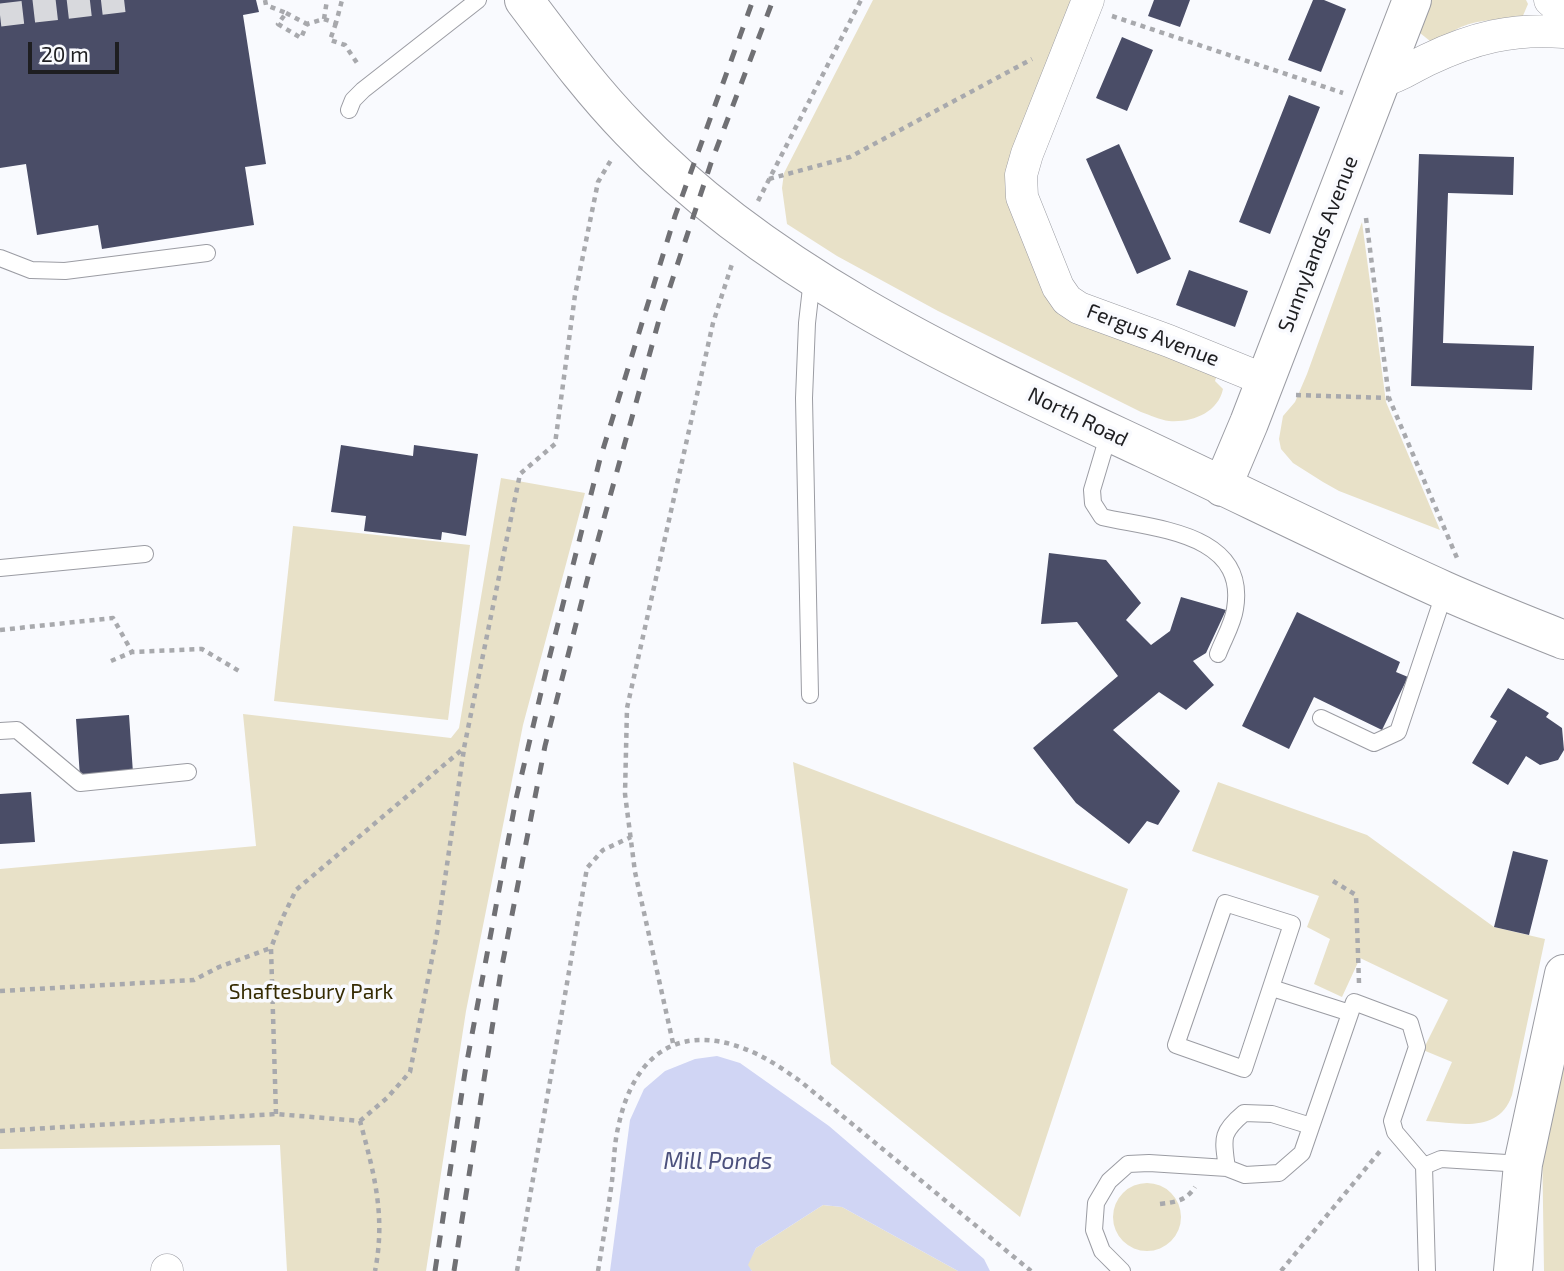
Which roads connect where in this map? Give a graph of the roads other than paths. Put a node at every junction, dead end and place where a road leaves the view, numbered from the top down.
1 (478, 0) edge
2 (524, 0) edge
3 (1412, 0) edge
4 (1550, 0) edge
5 (1086, 4) edge
6 (1564, 12) edge
7 (1564, 32) edge
8 (1378, 92) junction
9 (349, 110) dead end
10 (206, 253) dead end
11 (0, 258) edge
12 (813, 276) junction
13 (1265, 380) junction
14 (1109, 433) junction
15 (1222, 487) junction
16 (145, 554) dead end
17 (0, 568) edge
18 (1453, 579) junction
19 (1564, 640) edge
20 (1218, 654) dead end
21 (810, 695) dead end
22 (1321, 718) dead end
23 (0, 731) edge
24 (188, 772) dead end
25 (1564, 974) edge
26 (1272, 988) junction
27 (1355, 1009) junction
28 (1311, 1126) junction
29 (1523, 1164) junction
30 (1424, 1166) junction
31 (1227, 1168) junction
32 (1122, 1271) edge
33 (1427, 1271) edge
34 (1513, 1271) edge

1 - 9 lane
2 - 12 street, North Road
3 - 8 street, Sunnylands Avenue
4 - 6 street
5 - 13 street, Fergus Avenue
7 - 8 street
8 - 13 street, Sunnylands Avenue
10 - 11 lane
12 - 14 street, North Road
12 - 21 lane
13 - 15 street, Sunnylands Avenue
14 - 15 street, North Road
14 - 20 lane
15 - 18 street, North Road
16 - 17 lane
18 - 19 street, North Road
18 - 22 lane
23 - 24 lane
25 - 29 street
26 - 26 lane
26 - 27 lane
27 - 28 lane
27 - 30 lane
28 - 31 lane
28 - 31 lane
29 - 30 lane
29 - 34 street
30 - 33 lane
31 - 32 lane

